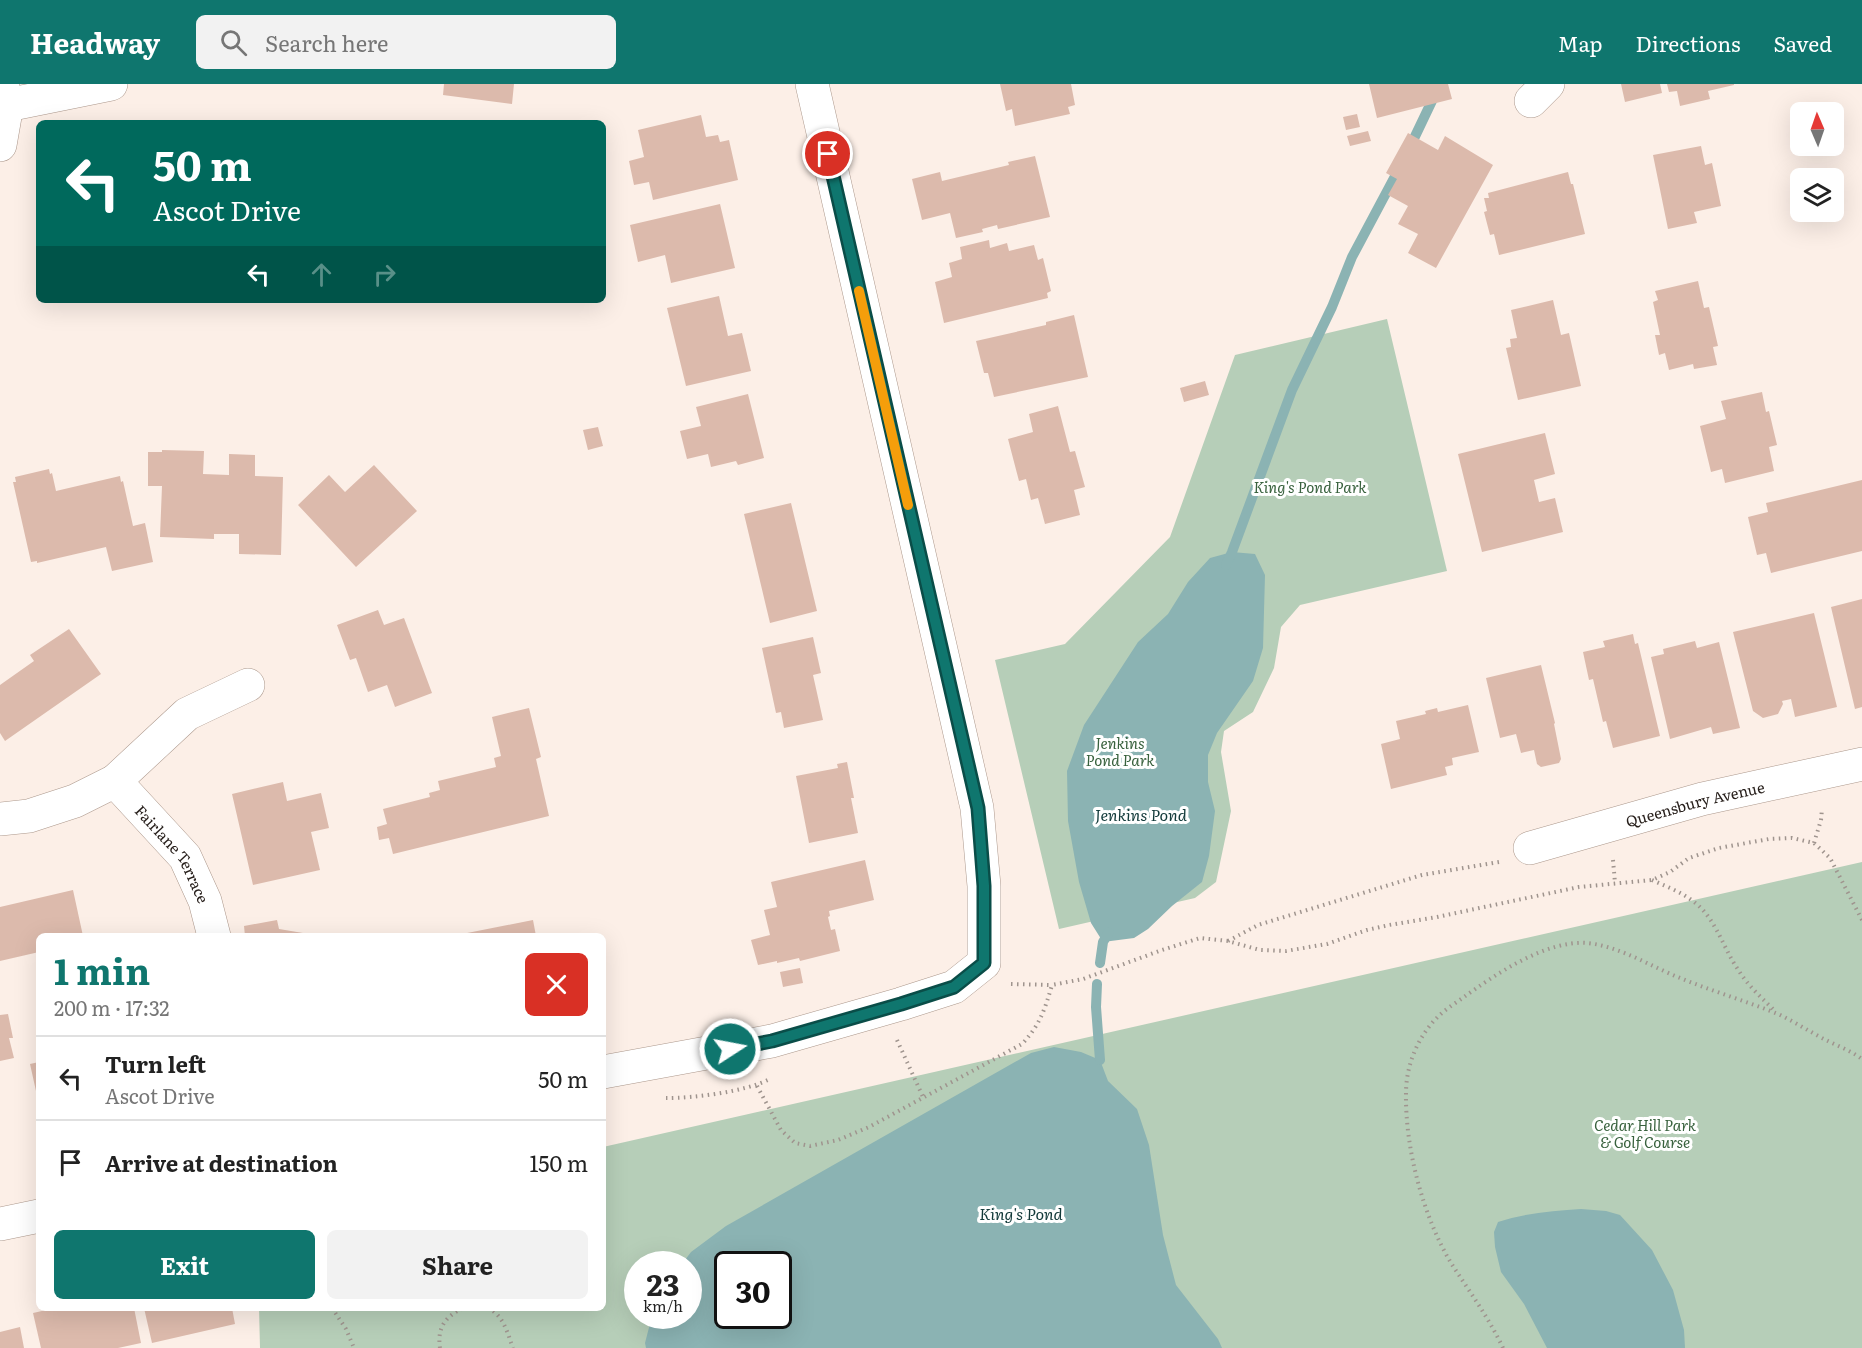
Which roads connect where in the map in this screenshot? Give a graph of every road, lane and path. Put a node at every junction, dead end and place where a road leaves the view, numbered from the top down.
1 (111, 84) edge
2 (812, 84) edge
3 (4, 94) edge
4 (0, 146) edge
5 (248, 685) dead end
6 (1862, 764) edge
7 (115, 781) junction
8 (0, 819) edge
9 (1530, 848) joint
10 (1652, 880) junction
11 (1862, 920) edge
12 (213, 933) edge
13 (1228, 941) junction
14 (885, 1008) junction
15 (1779, 1015) junction
16 (1862, 1059) edge
17 (606, 1071) edge
18 (757, 1086) dead end
19 (923, 1097) junction
20 (36, 1217) edge
21 (0, 1224) edge
22 (334, 1311) edge
23 (456, 1311) edge
24 (495, 1311) edge
25 (354, 1348) edge
26 (440, 1348) edge
27 (513, 1348) edge
28 (1503, 1348) edge

1 - 3 street
2 - 14 street
3 - 4 street
5 - 7 street
6 - 9 street, Queensbury Avenue
7 - 8 street
7 - 12 street, Fairlane Terrace
9 - 13 path
10 - 11 path
10 - 13 path
10 - 15 path
13 - 19 path
14 - 17 street
14 - 19 path
15 - 16 path
15 - 28 path
18 - 19 path
20 - 21 street
22 - 25 path
23 - 26 path
24 - 27 path

